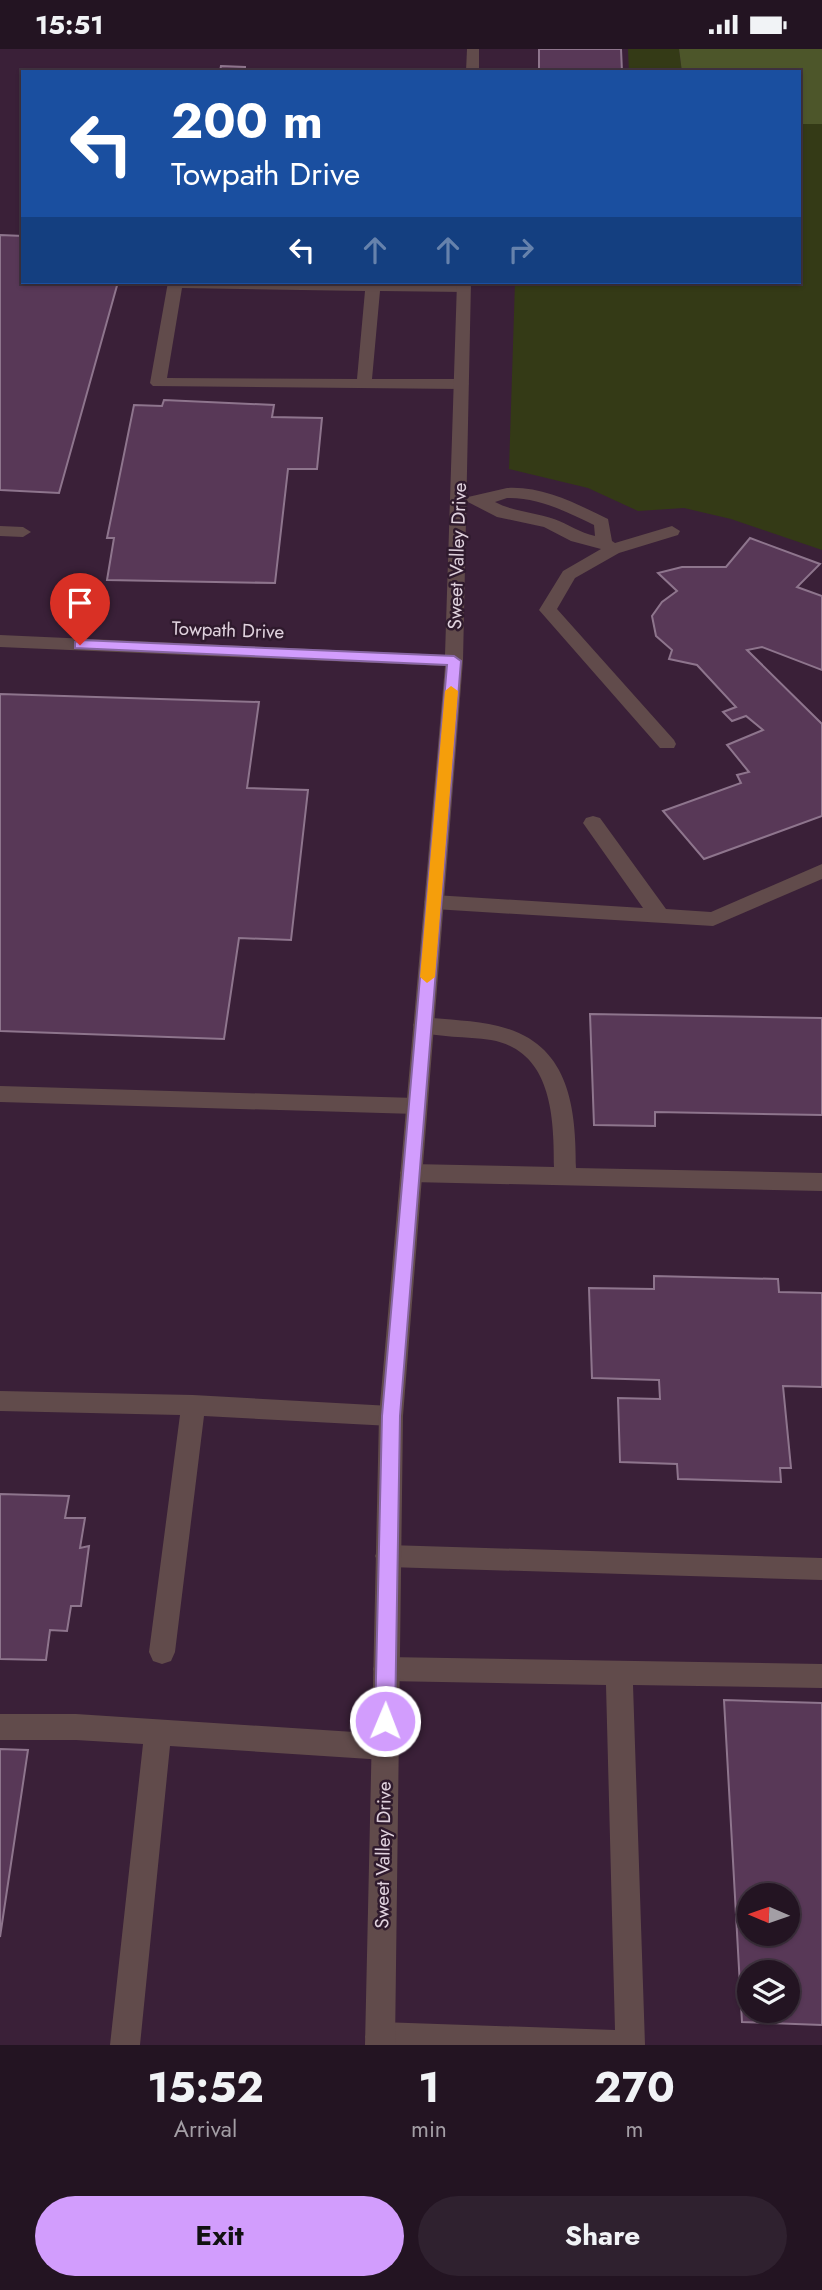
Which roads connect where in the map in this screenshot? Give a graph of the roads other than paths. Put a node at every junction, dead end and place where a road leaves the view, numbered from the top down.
1 (473, 49) edge
2 (472, 70) edge
3 (175, 284) edge
4 (373, 284) edge
5 (464, 285) edge
6 (364, 384) junction
7 (461, 384) junction
8 (458, 500) junction
9 (482, 502) junction
10 (0, 531) edge
11 (672, 531) dead end
12 (23, 532) dead end
13 (609, 546) junction
14 (0, 641) edge
15 (454, 661) junction
16 (667, 744) dead end
17 (593, 823) dead end
18 (822, 871) edge
19 (433, 902) junction
20 (660, 916) junction
21 (424, 1025) junction
22 (0, 1094) edge
23 (416, 1106) junction
24 (411, 1173) junction
25 (565, 1176) junction
26 (822, 1182) edge
27 (0, 1401) edge
28 (193, 1405) junction
29 (391, 1416) junction
30 (388, 1556) junction
31 (822, 1569) edge
32 (162, 1652) dead end
33 (386, 1669) junction
34 (619, 1672) junction
35 (822, 1676) edge
36 (0, 1727) edge
37 (158, 1733) junction
38 (385, 1747) junction
39 (380, 2041) edge
40 (125, 2045) edge
41 (620, 2045) edge
42 (630, 2045) edge

1 - 2 street
3 - 6 street
4 - 5 street
4 - 6 street
5 - 7 street, Sweet Valley Drive
6 - 7 street
7 - 8 street, Sweet Valley Drive
8 - 9 street
8 - 15 street, Sweet Valley Drive
9 - 13 street
9 - 13 street
10 - 12 street
11 - 13 street
13 - 16 street
14 - 15 street, Towpath Drive
15 - 19 street, Sweet Valley Drive
17 - 20 street
18 - 20 street
19 - 20 street
19 - 21 street, Sweet Valley Drive
21 - 23 street, Sweet Valley Drive
21 - 25 street
22 - 23 street
23 - 24 street, Sweet Valley Drive
24 - 25 street
24 - 29 street, Sweet Valley Drive
25 - 26 street
27 - 28 street
28 - 29 street
28 - 32 street
29 - 30 street, Sweet Valley Drive
30 - 31 street
30 - 33 street, Sweet Valley Drive
33 - 34 street
33 - 38 street, Sweet Valley Drive
34 - 35 street
34 - 42 street
36 - 37 street
37 - 38 street
37 - 40 street
38 - 39 street, Sweet Valley Drive
39 - 41 street

